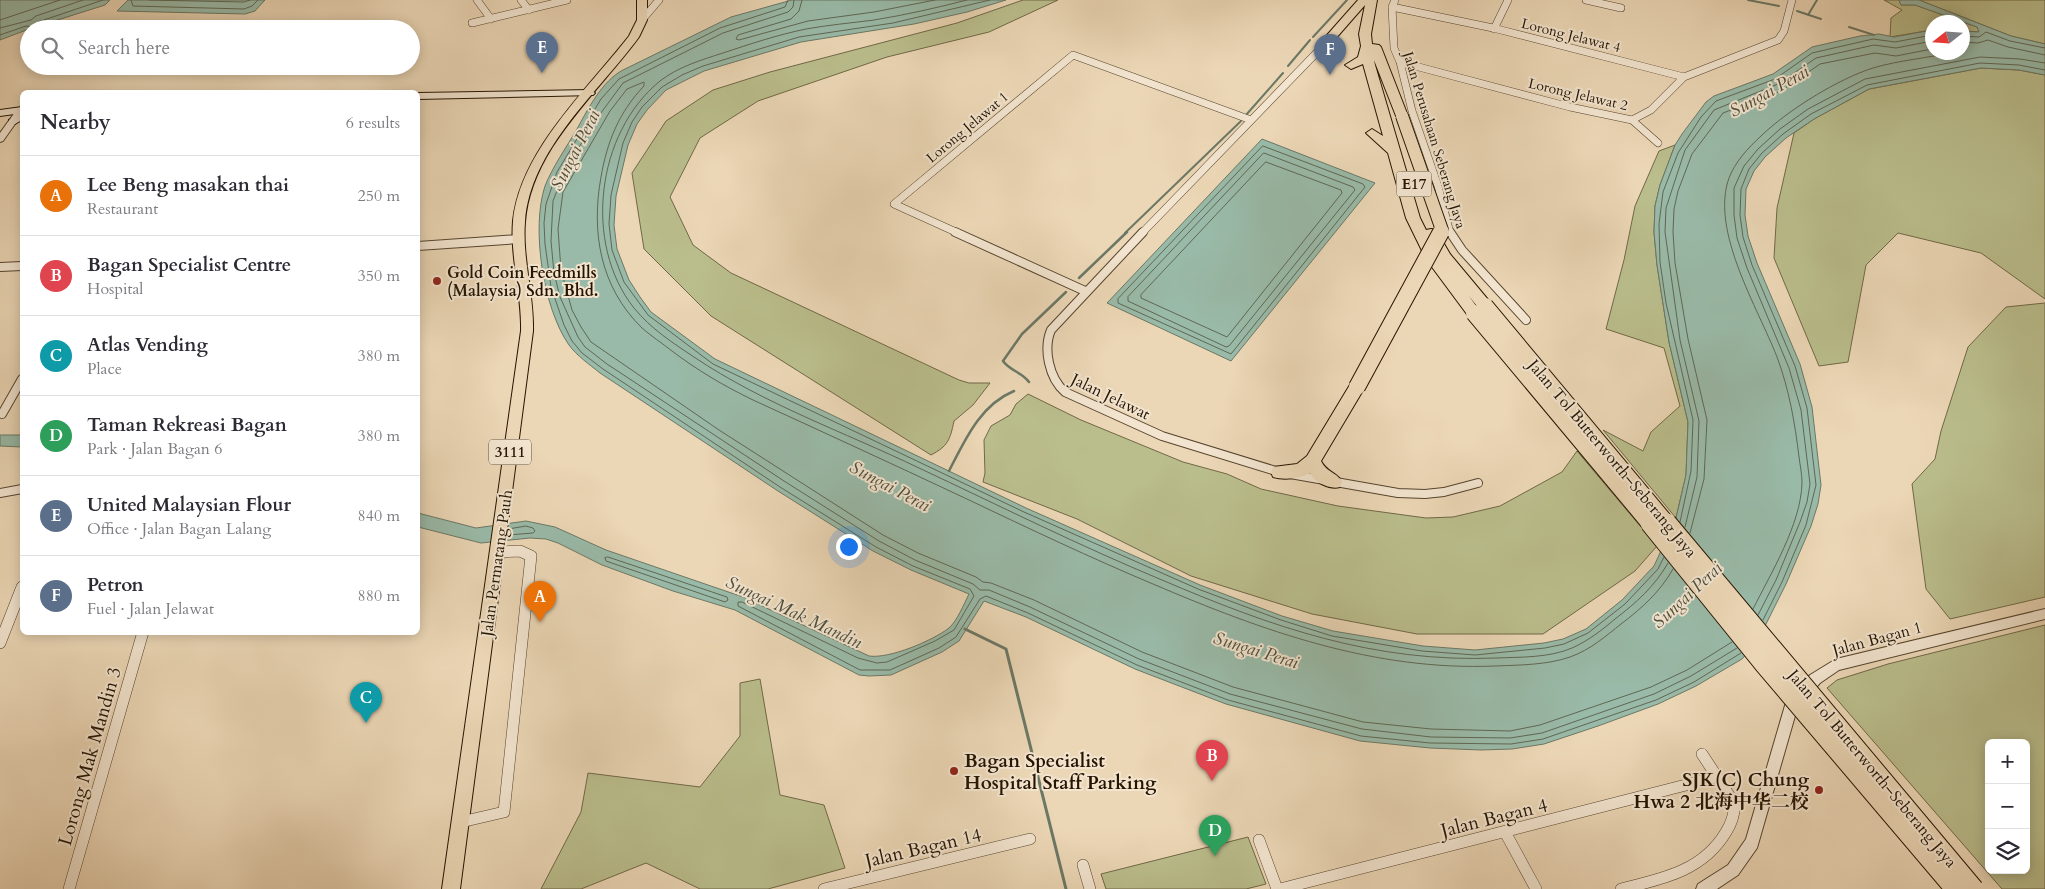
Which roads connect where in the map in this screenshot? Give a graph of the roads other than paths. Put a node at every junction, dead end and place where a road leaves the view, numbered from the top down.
1 (477, 0) edge
2 (521, 0) edge
3 (567, 0) edge
4 (635, 0) edge
5 (642, 0) edge
6 (659, 0) edge
7 (1364, 0) edge
8 (1372, 0) edge
9 (1382, 0) edge
10 (1508, 0) edge
11 (1586, 0) edge
12 (1792, 0) edge
13 (1394, 3) edge
14 (1621, 8) dead end
15 (529, 10) junction
16 (491, 19) junction
17 (642, 20) junction
18 (472, 23) dead end
19 (1494, 29) junction
20 (1326, 43) joint
21 (1371, 47) junction
22 (620, 53) junction
23 (1400, 62) junction
24 (1351, 65) dead end
25 (1684, 77) junction
26 (590, 93) junction
27 (420, 96) edge
28 (20, 112) edge
29 (0, 113) edge
30 (20, 114) edge
31 (1251, 120) junction
32 (1632, 120) junction
33 (12, 122) joint
34 (1372, 133) dead end
35 (0, 139) edge
36 (1658, 143) dead end
37 (1393, 151) junction
38 (519, 239) junction
39 (420, 246) edge
40 (20, 266) edge
41 (0, 267) edge
42 (1085, 292) junction
43 (1480, 309) junction
44 (1526, 320) dead end
45 (20, 383) edge
46 (2, 414) dead end
47 (1313, 461) junction
48 (1279, 472) junction
49 (1334, 482) junction
50 (1478, 483) dead end
51 (20, 489) edge
52 (0, 493) edge
53 (499, 547) junction
54 (20, 592) edge
55 (2045, 614) edge
56 (142, 635) edge
57 (0, 643) edge
58 (1702, 754) dead end
59 (1717, 777) junction
60 (461, 822) junction
61 (1505, 832) junction
62 (1030, 839) dead end
63 (1259, 840) dead end
64 (1083, 865) dead end
65 (856, 885) edge
66 (69, 889) edge
67 (451, 889) edge
68 (824, 889) edge
69 (1090, 889) edge
70 (1278, 889) edge
71 (1536, 889) edge
72 (1621, 889) edge
73 (1703, 889) edge
74 (1955, 889) edge
75 (1974, 889) edge

1 - 16 street
2 - 15 street
3 - 15 street
4 - 22 main road, Jalan Permatang Pauh / 3111
5 - 17 main road
6 - 17 street
7 - 20 highway
8 - 21 highway, Jalan Tol Butterworth–Seberang Jaya / E17
9 - 21 highway, Jalan Tol Butterworth–Seberang Jaya / E17
10 - 19 street
11 - 14 street
12 - 25 street, Lorong Jelawat 2
13 - 19 street, Lorong Jelawat 4
13 - 23 street, Jalan Perusahaan Seberang Jaya
15 - 16 street
16 - 18 street
17 - 22 main road
19 - 25 street, Lorong Jelawat 4
20 - 31 street, Jalan Jelawat
21 - 24 highway
21 - 37 highway, Jalan Tol Butterworth–Seberang Jaya / E17
21 - 43 highway, Jalan Tol Butterworth–Seberang Jaya / E17
21 - 47 highway, bridge
22 - 26 main road, Jalan Permatang Pauh / 3111
23 - 32 street, Lorong Jelawat 2
23 - 44 street, Jalan Perusahaan Seberang Jaya
25 - 32 street, Lorong Jelawat 2
26 - 27 main road
26 - 38 main road, Jalan Permatang Pauh / 3111
28 - 29 main road
30 - 33 main road
31 - 42 street, Jalan Jelawat
31 - 42 street, Lorong Jelawat 1
32 - 36 street
33 - 35 street
34 - 37 highway
37 - 43 highway, Jalan Tol Butterworth–Seberang Jaya / E17
38 - 39 street
38 - 53 main road, Jalan Permatang Pauh / 3111
40 - 41 street
42 - 48 street, Jalan Jelawat
43 - 74 highway, Jalan Tol Butterworth–Seberang Jaya / E17, bridge
43 - 75 highway, Jalan Tol Butterworth–Seberang Jaya / E17, bridge
45 - 46 street
47 - 48 highway
47 - 49 highway
48 - 49 street, Jalan Jelawat
49 - 50 street, Jalan Jelawat
51 - 52 street
53 - 60 main road, Jalan Permatang Pauh / 3111
53 - 60 street
54 - 57 street
55 - 73 street, Jalan Bagan 1
56 - 66 street, Lorong Mak Mandin 3
58 - 59 street
59 - 61 street, Jalan Bagan 4
59 - 72 street
60 - 67 main road, Jalan Permatang Pauh / 3111
61 - 70 street, Jalan Bagan 4
61 - 71 street
62 - 65 street, Jalan Bagan 14
63 - 70 street
64 - 69 street
65 - 68 street, Jalan Bagan 14

